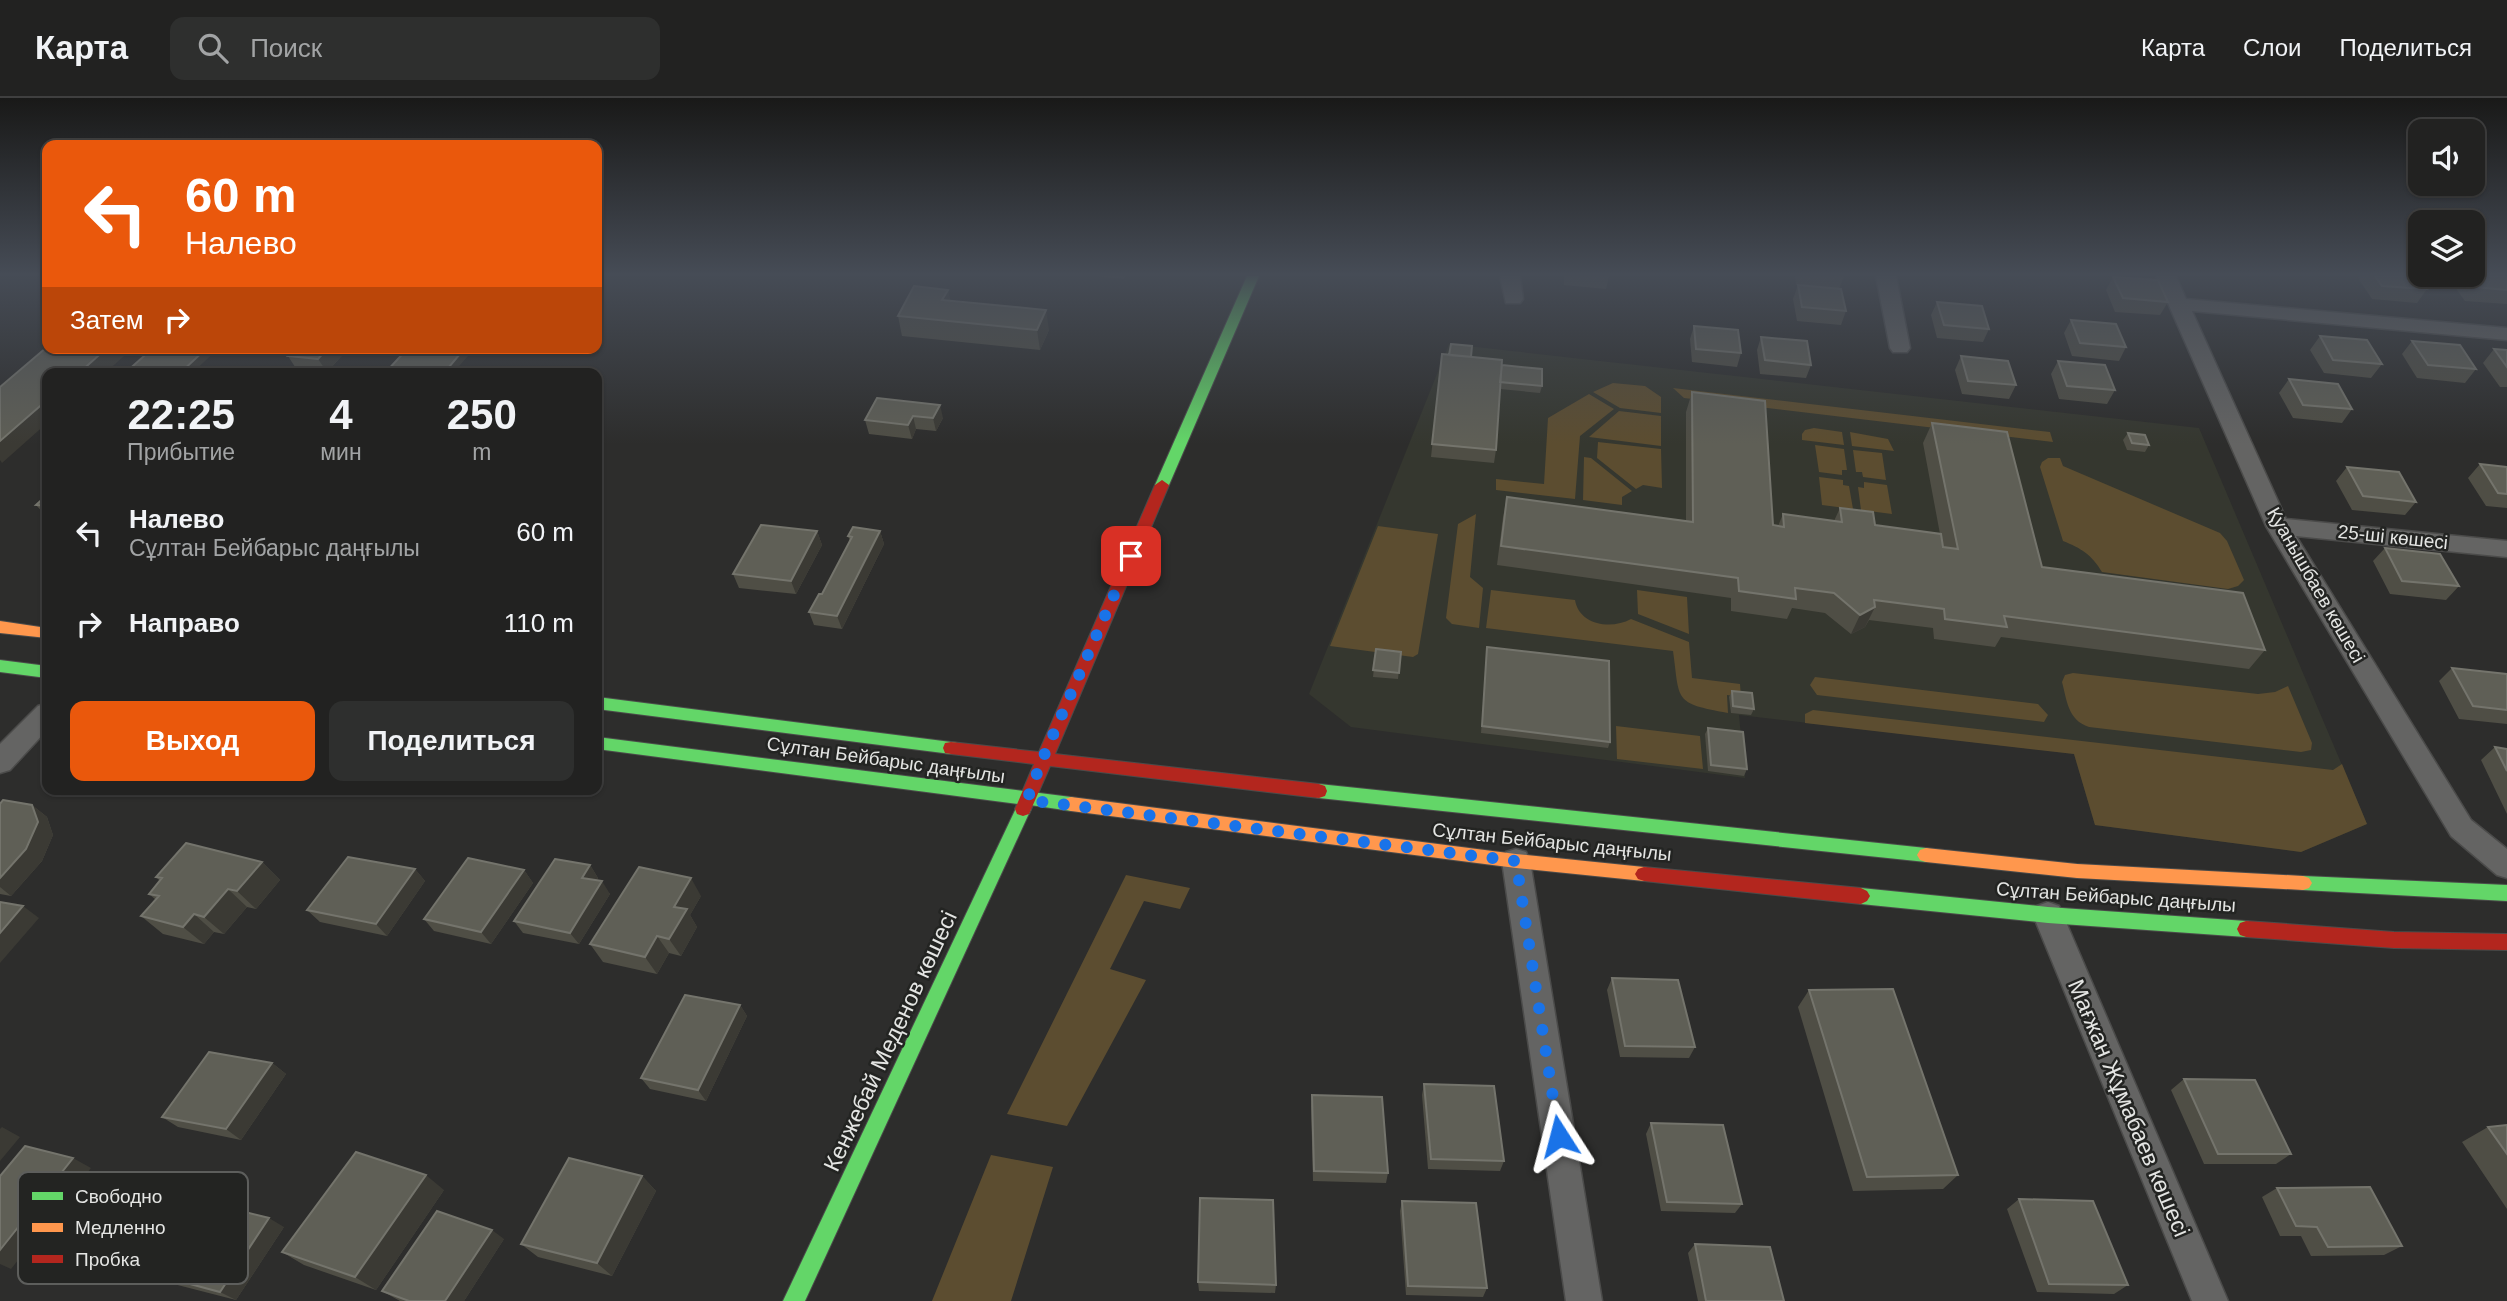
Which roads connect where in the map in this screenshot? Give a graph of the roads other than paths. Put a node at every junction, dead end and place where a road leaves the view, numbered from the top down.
1 (1229, 332) edge
2 (1897, 332) edge
3 (2192, 332) edge
4 (2487, 332) edge
5 (2507, 334) edge
6 (1900, 348) dead end
7 (2278, 526) junction
8 (2507, 549) edge
9 (0, 627) edge
10 (42, 632) edge
11 (0, 666) edge
12 (42, 671) edge
13 (602, 704) edge
14 (42, 718) edge
15 (602, 744) edge
16 (1042, 760) junction
17 (0, 762) edge
18 (1027, 800) junction
19 (1516, 861) junction
20 (2507, 866) edge
21 (2507, 893) edge
22 (2048, 915) junction
23 (2394, 940) junction
24 (2507, 942) edge
25 (2494, 958) dead end
26 (794, 1301) edge
27 (1584, 1301) edge
28 (2210, 1301) edge

1 - 16 main road, Кенжебай Меденов көшесі
2 - 6 street
3 - 7 street, Қуанышбаев көшесі
4 - 5 street
7 - 8 street, 25-ші көшесі
7 - 20 street, Қуанышбаев көшесі
9 - 10 main road
11 - 12 main road
13 - 16 main road, Сұлтан Бейбарыс даңғылы
14 - 17 street
15 - 18 main road, Сұлтан Бейбарыс даңғылы
16 - 18 main road, Кенжебай Меденов көшесі
16 - 21 main road, Сұлтан Бейбарыс даңғылы
18 - 19 main road, Сұлтан Бейбарыс даңғылы
18 - 26 main road, Кенжебай Меденов көшесі
19 - 22 main road, Сұлтан Бейбарыс даңғылы
19 - 27 street
22 - 23 main road, Сұлтан Бейбарыс даңғылы
22 - 28 street, Мағжан Жұмабаев көшесі
23 - 24 main road, Сұлтан Бейбарыс даңғылы
23 - 25 main road

